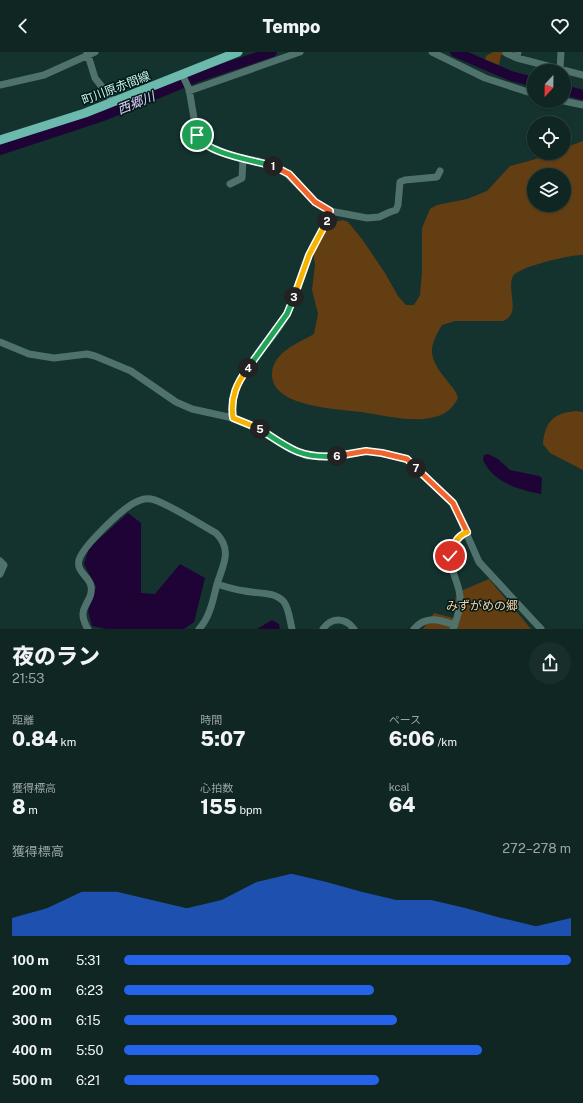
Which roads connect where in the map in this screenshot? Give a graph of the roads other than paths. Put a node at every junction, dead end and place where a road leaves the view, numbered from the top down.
1 (96, 52) edge
2 (238, 52) edge
3 (300, 52) edge
4 (432, 52) edge
5 (561, 52) edge
6 (88, 54) edge
7 (506, 54) dead end
8 (518, 55) edge
9 (545, 64) edge
10 (560, 64) edge
11 (571, 72) edge
12 (583, 75) edge
13 (183, 76) junction
14 (0, 85) edge
15 (189, 90) junction
16 (527, 92) edge
17 (114, 102) junction
18 (571, 103) edge
19 (583, 106) edge
20 (0, 140) edge
21 (243, 158) junction
22 (440, 172) dead end
23 (230, 184) dead end
24 (330, 211) junction
25 (0, 342) edge
26 (233, 418) junction
27 (467, 533) junction
28 (0, 561) edge
29 (0, 574) edge
30 (217, 584) junction
31 (454, 627) edge
32 (88, 629) edge
33 (199, 629) edge
34 (292, 629) edge
35 (323, 629) edge
36 (354, 629) edge
37 (414, 629) edge
38 (541, 629) edge

1 - 6 street
2 - 13 main road, 町川原赤間線
3 - 15 street
4 - 16 street
5 - 10 street
6 - 14 street
6 - 17 street
7 - 8 street
8 - 9 street
11 - 12 street
13 - 15 street
13 - 17 main road, 町川原赤間線
15 - 21 street
17 - 20 main road, 町川原赤間線
18 - 19 street
21 - 23 street
21 - 24 street
22 - 24 street
24 - 26 street
25 - 26 street
26 - 27 street
27 - 31 street
27 - 38 street
28 - 29 street
30 - 32 street
30 - 33 street
30 - 34 street
31 - 37 street
35 - 36 street

